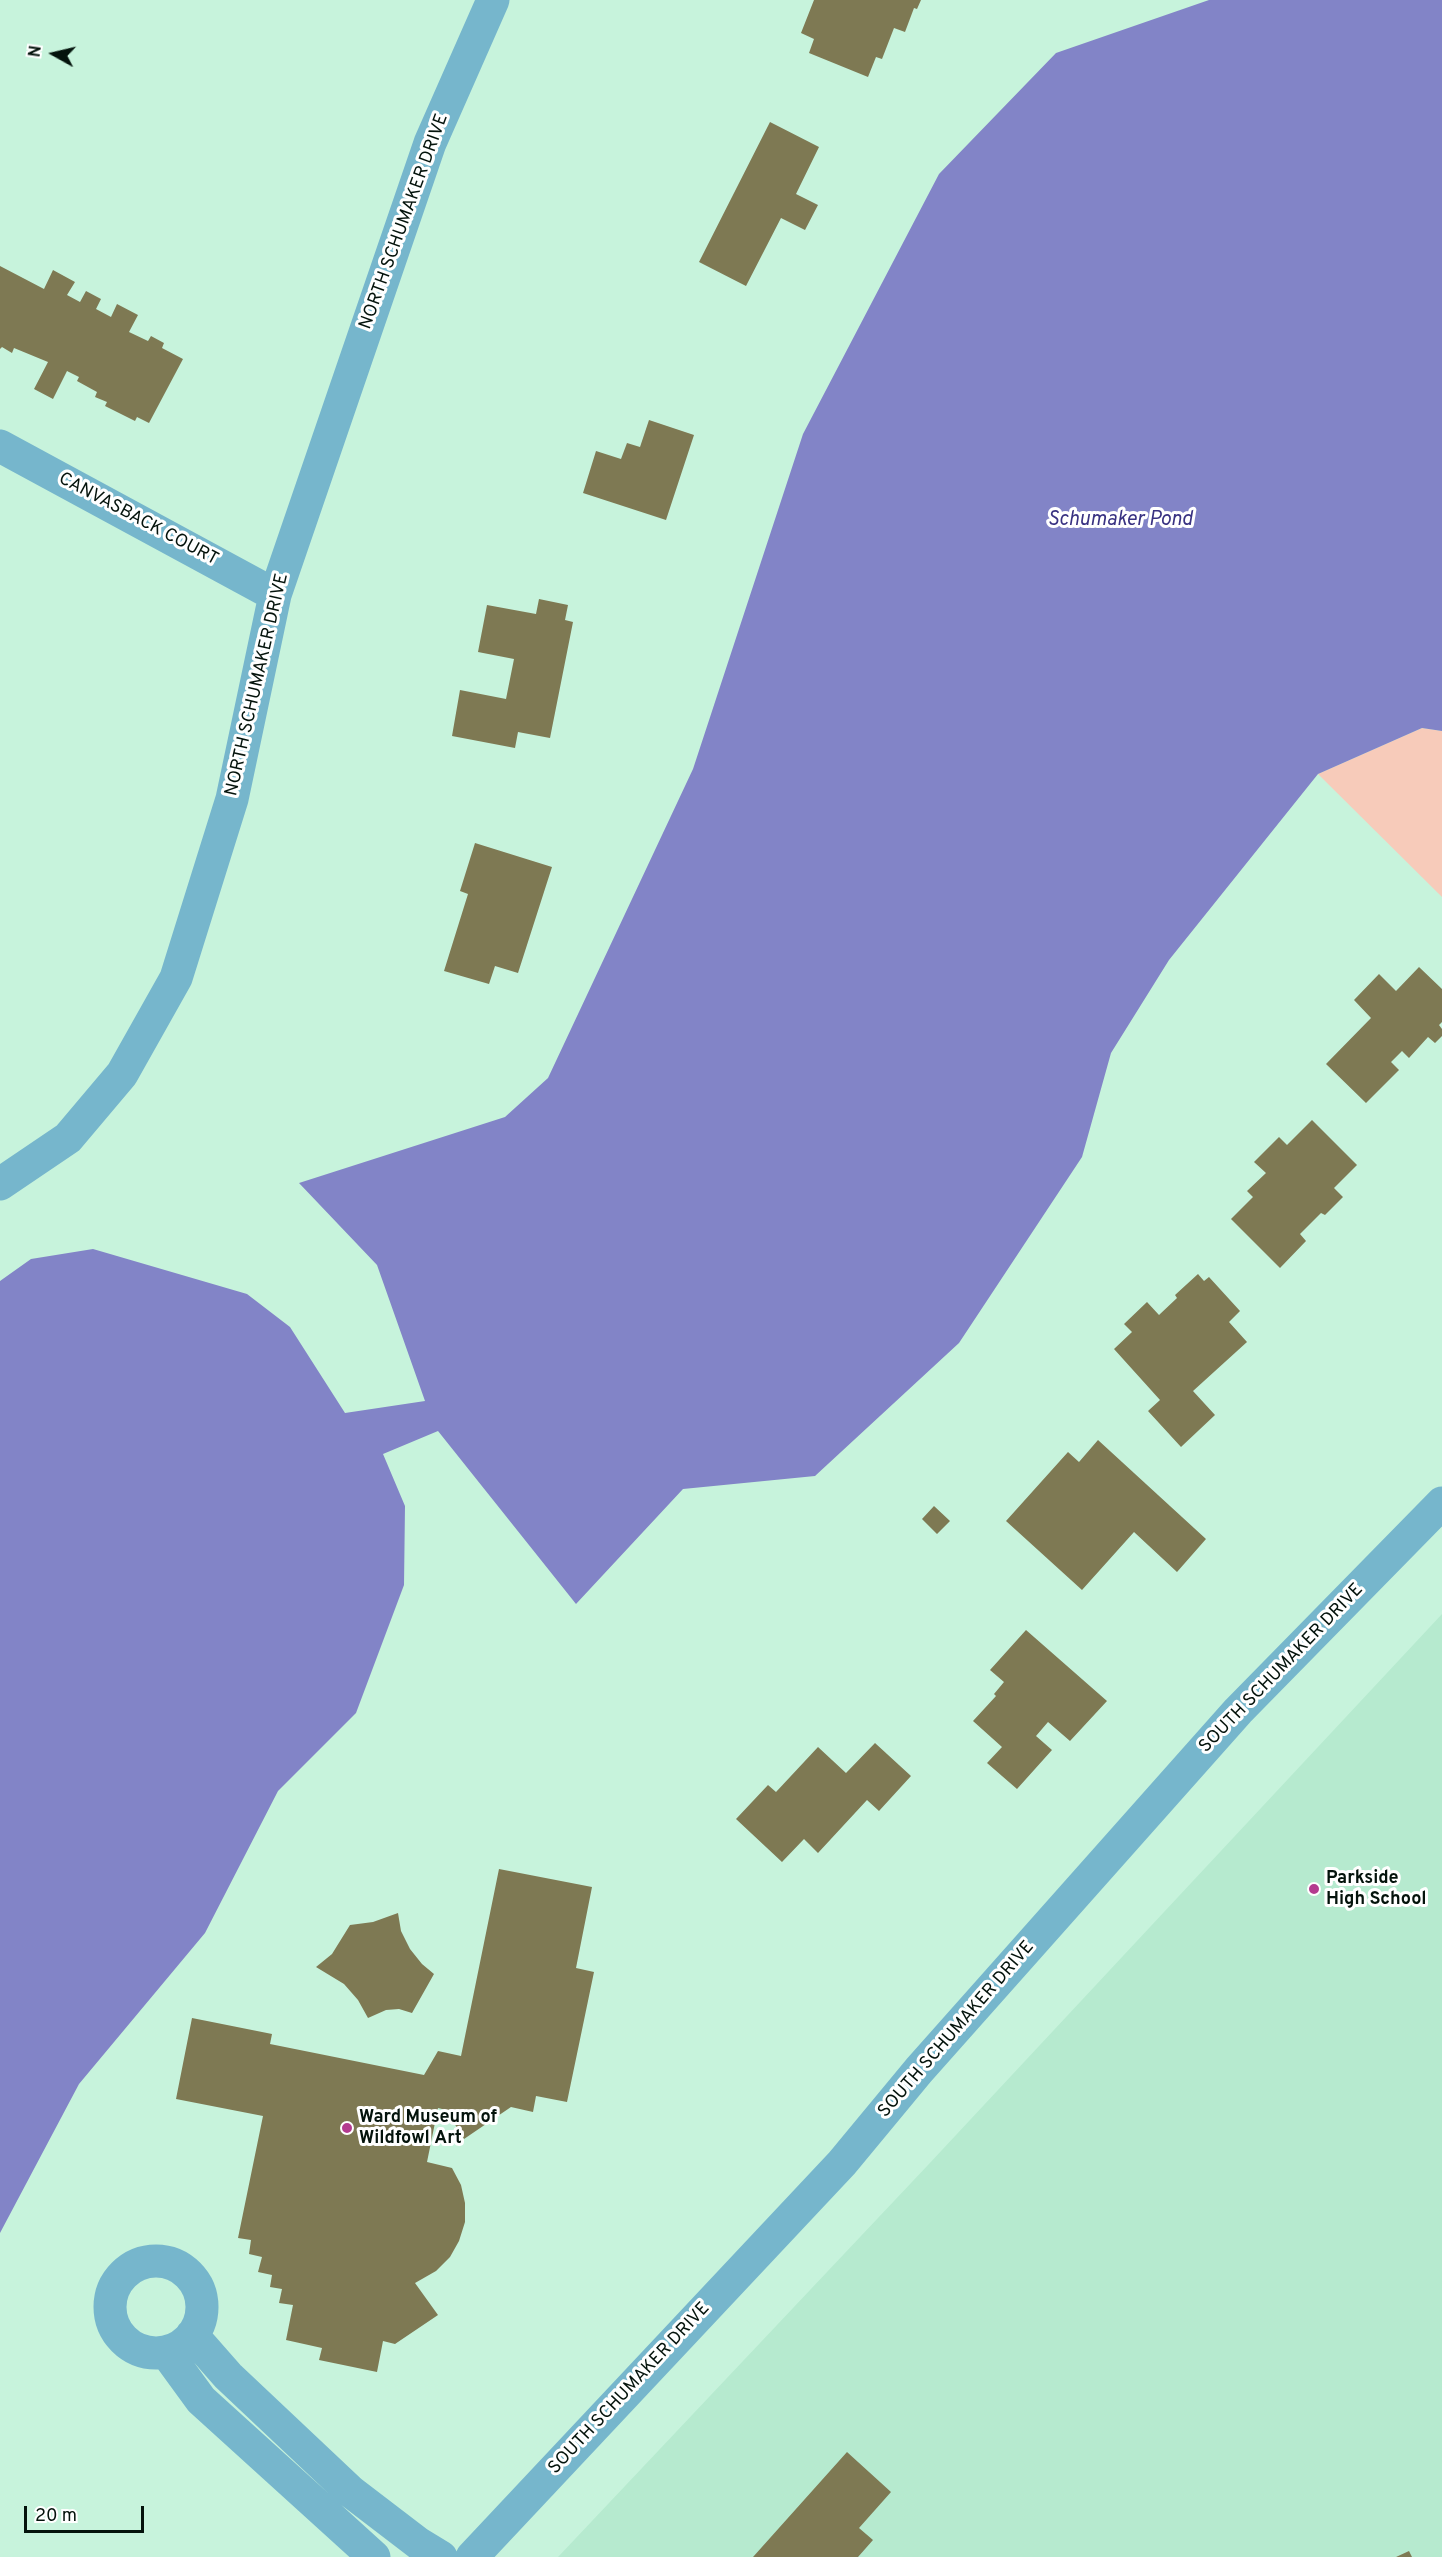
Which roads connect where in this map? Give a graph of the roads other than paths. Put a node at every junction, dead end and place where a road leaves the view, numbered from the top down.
1 (493, 0) edge
2 (0, 446) edge
3 (275, 595) junction
4 (0, 1184) edge
5 (1442, 1503) edge
6 (374, 2557) edge
7 (441, 2557) edge
8 (472, 2557) edge

1 - 3 street, NORTH SCHUMAKER DRIVE
2 - 3 street, CANVASBACK COURT
3 - 4 street, NORTH SCHUMAKER DRIVE
5 - 8 street, SOUTH SCHUMAKER DRIVE
6 - 7 street

